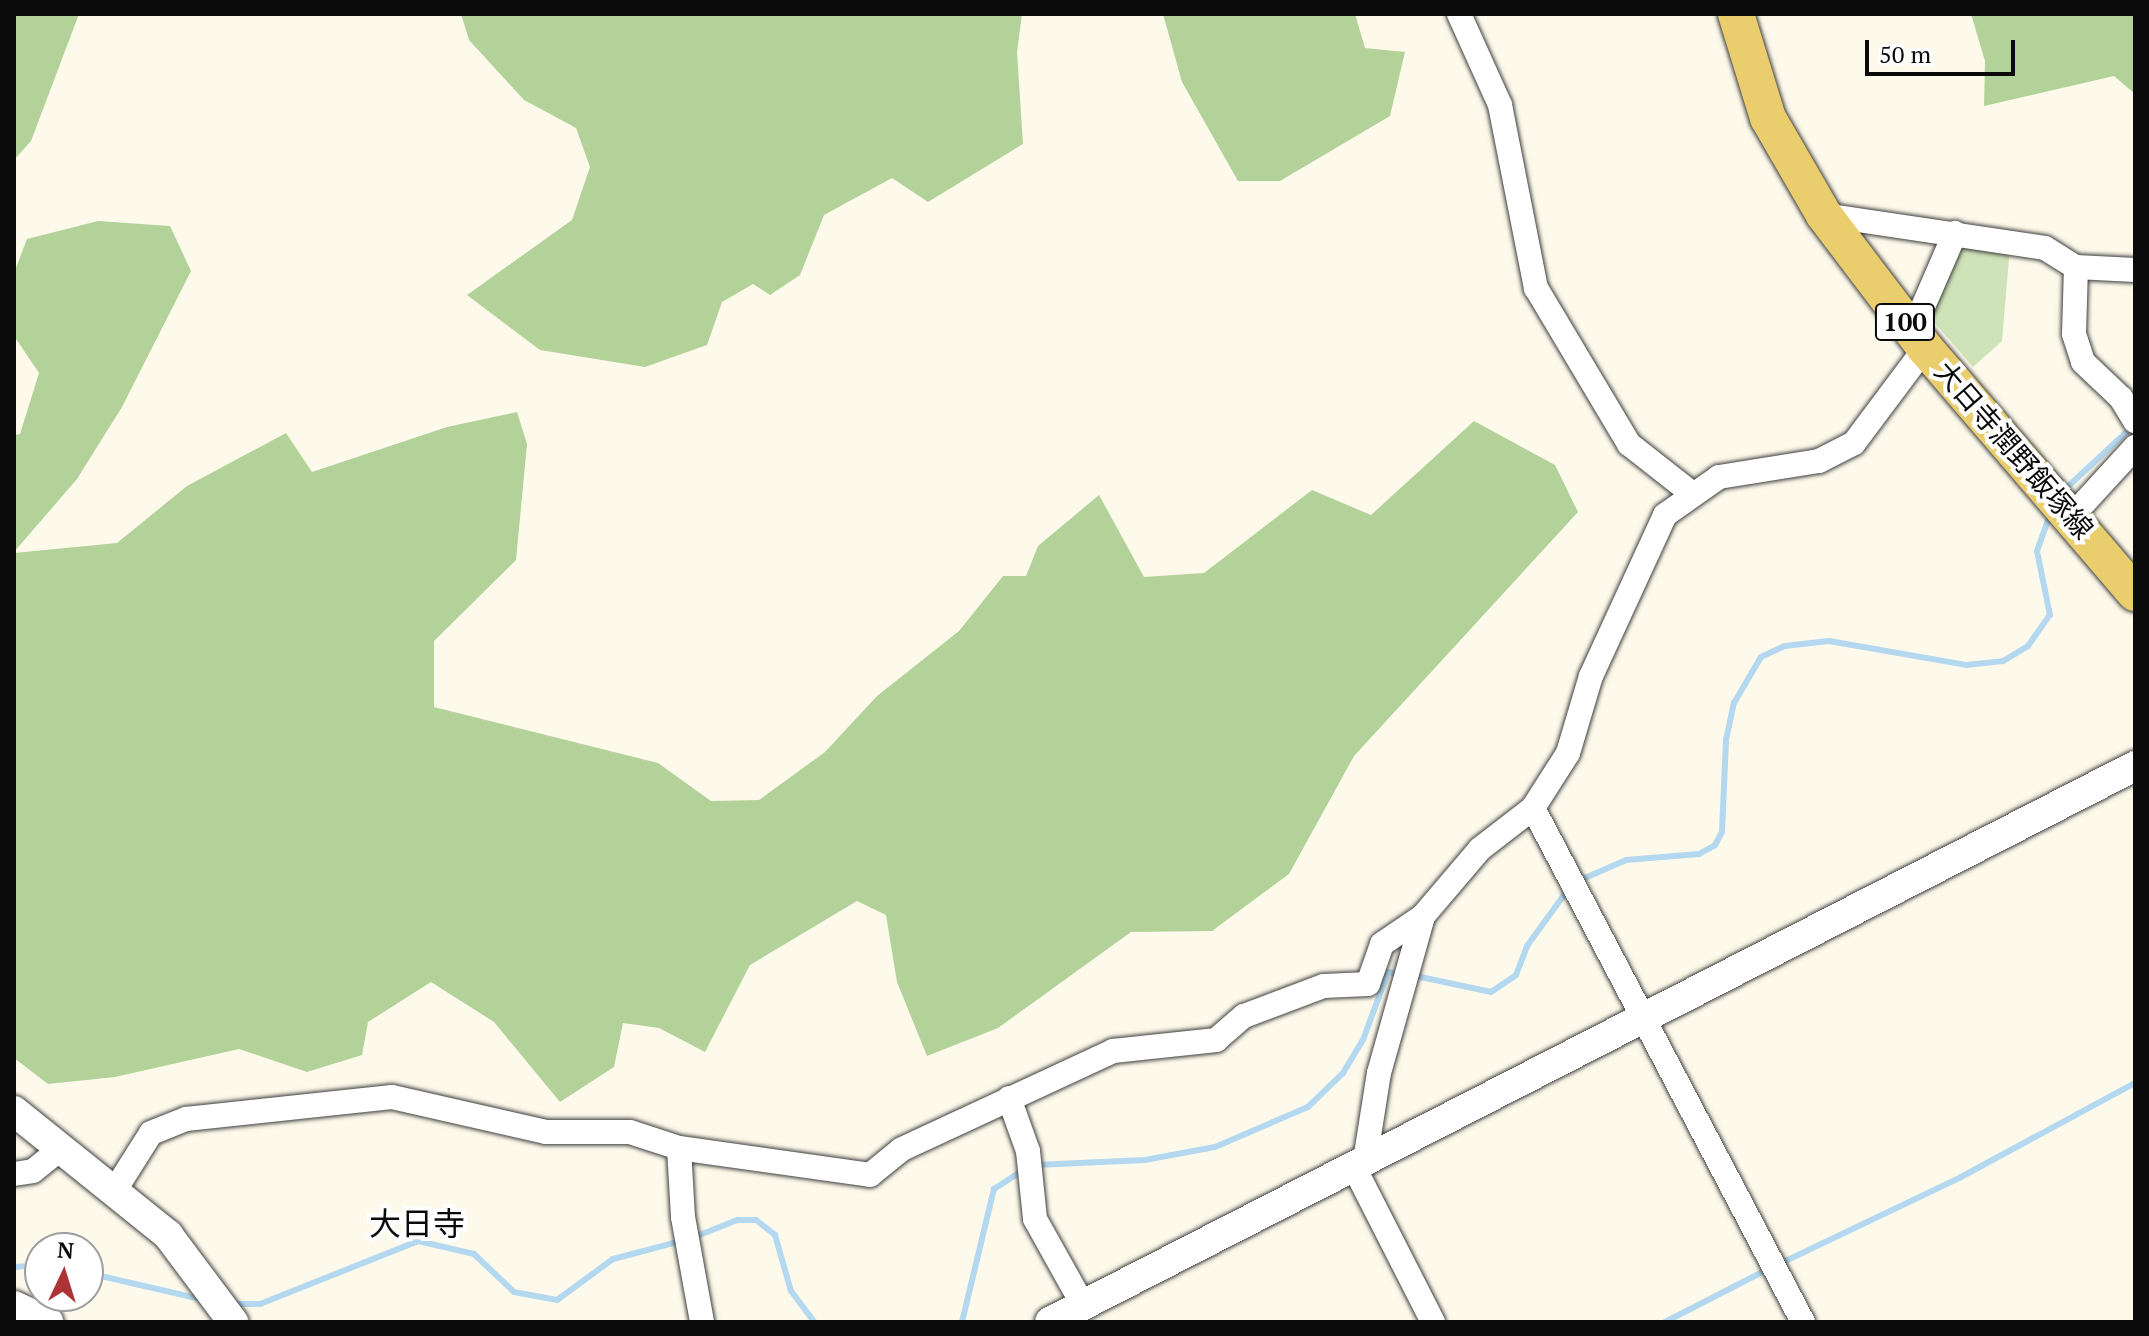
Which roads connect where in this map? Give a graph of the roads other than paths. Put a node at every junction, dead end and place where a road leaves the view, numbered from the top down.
1 (1459, 14) edge
2 (1736, 14) edge
3 (1824, 215) junction
4 (1955, 233) junction
5 (2076, 267) junction
6 (2135, 270) edge
7 (1916, 336) junction
8 (2132, 415) edge
9 (2135, 447) edge
10 (1690, 492) junction
11 (2073, 515) junction
12 (2135, 593) edge
13 (2135, 766) edge
14 (1533, 808) junction
15 (1423, 916) junction
16 (1646, 1015) junction
17 (1009, 1098) junction
18 (14, 1111) edge
19 (63, 1147) junction
20 (679, 1148) junction
21 (1359, 1164) junction
22 (14, 1174) edge
23 (115, 1190) junction
24 (1083, 1305) junction
25 (14, 1306) edge
26 (232, 1321) edge
27 (49, 1322) edge
28 (702, 1322) edge
29 (1050, 1322) edge
30 (1433, 1322) edge
31 (1803, 1322) edge

1 - 10 street
2 - 3 main road, 大日寺潤野飯塚線 / 100
3 - 4 street
3 - 7 main road, 大日寺潤野飯塚線 / 100
4 - 5 street
4 - 7 street
5 - 6 street
5 - 8 street
7 - 10 street
7 - 11 main road, 大日寺潤野飯塚線 / 100
9 - 11 street
10 - 14 street
11 - 12 main road, 大日寺潤野飯塚線 / 100
13 - 16 street
14 - 15 street
14 - 16 street
15 - 17 street
15 - 21 street
16 - 21 street
16 - 31 street
17 - 20 street
17 - 24 street
18 - 19 street
19 - 22 street
19 - 23 street
20 - 23 street
20 - 28 street
21 - 24 street
21 - 30 street
23 - 26 street
24 - 29 street
25 - 27 street

